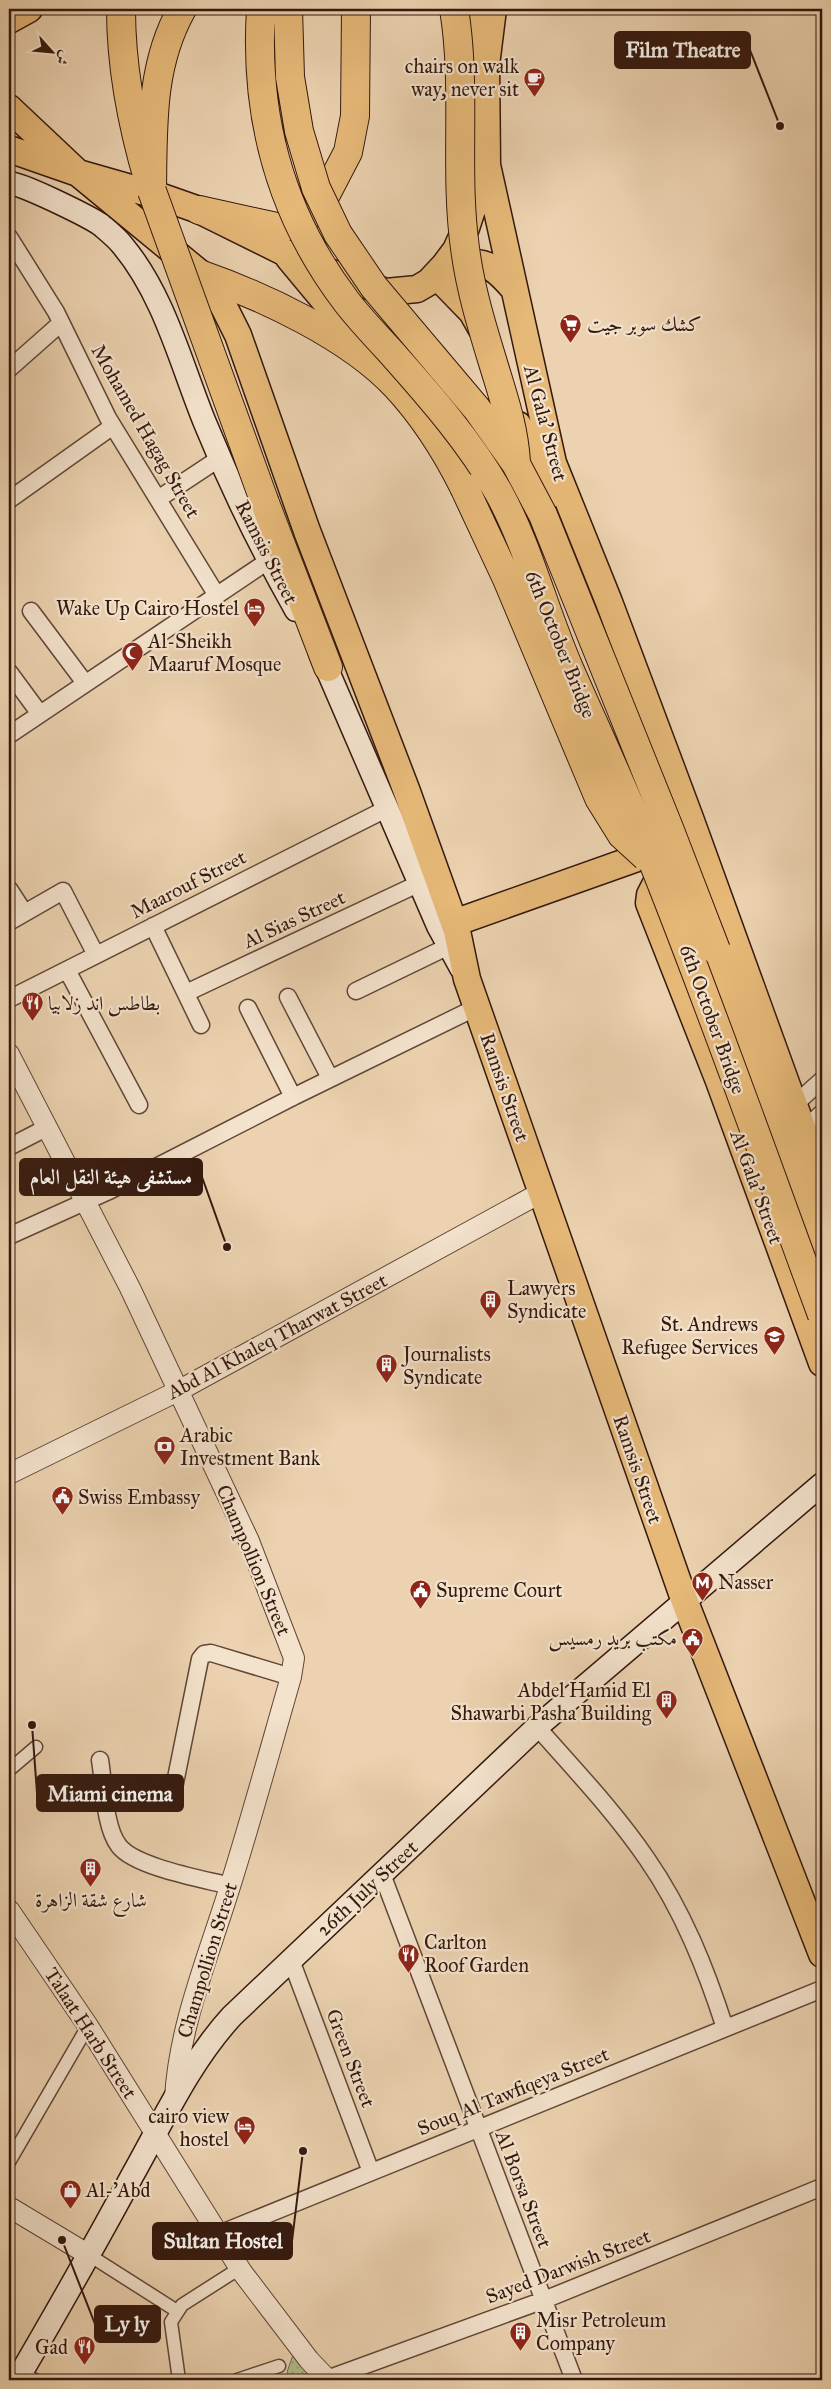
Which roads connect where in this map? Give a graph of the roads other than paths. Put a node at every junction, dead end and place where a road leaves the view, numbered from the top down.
1 (121, 9) edge
2 (182, 9) edge
3 (261, 9) edge
4 (288, 9) edge
5 (356, 9) edge
6 (454, 9) edge
7 (471, 9) edge
8 (493, 9) edge
9 (486, 65) junction
10 (9, 108) edge
11 (9, 149) edge
12 (487, 164) junction
13 (78, 174) junction
14 (9, 183) edge
15 (152, 190) junction
16 (199, 210) junction
17 (9, 237) edge
18 (286, 254) junction
19 (202, 275) junction
20 (436, 275) junction
21 (514, 289) junction
22 (459, 298) junction
23 (61, 323) junction
24 (9, 369) edge
25 (396, 385) junction
26 (113, 426) junction
27 (220, 458) junction
28 (516, 464) junction
29 (158, 499) junction
30 (9, 500) edge
31 (268, 561) junction
32 (216, 594) junction
33 (31, 610) dead end
34 (328, 667) junction
35 (9, 672) edge
36 (85, 683) junction
37 (40, 714) junction
38 (9, 735) edge
39 (388, 808) junction
40 (690, 818) junction
41 (654, 863) junction
42 (420, 883) junction
43 (9, 889) edge
44 (24, 912) junction
45 (9, 922) edge
46 (152, 926) junction
47 (451, 935) junction
48 (96, 955) junction
49 (67, 970) junction
50 (356, 991) dead end
51 (186, 994) junction
52 (288, 997) dead end
53 (9, 999) edge
54 (478, 1007) junction
55 (248, 1008) dead end
56 (201, 1025) dead end
57 (9, 1054) edge
58 (330, 1078) junction
59 (15, 1080) edge
60 (822, 1080) edge
61 (293, 1096) junction
62 (139, 1104) dead end
63 (794, 1105) junction
64 (822, 1113) edge
65 (48, 1127) junction
66 (803, 1130) junction
67 (9, 1147) edge
68 (822, 1190) edge
69 (542, 1192) junction
70 (86, 1201) junction
71 (9, 1236) edge
72 (822, 1253) edge
73 (822, 1315) edge
74 (822, 1363) edge
75 (178, 1391) junction
76 (9, 1474) edge
77 (822, 1484) edge
78 (685, 1602) junction
79 (291, 1677) junction
80 (537, 1727) junction
81 (36, 1748) dead end
82 (100, 1760) dead end
83 (9, 1770) edge
84 (174, 1788) dead end
85 (382, 1874) junction
86 (230, 1886) junction
87 (9, 1910) edge
88 (822, 1954) edge
89 (291, 1960) junction
90 (822, 1989) edge
91 (88, 2026) junction
92 (725, 2028) junction
93 (175, 2098) junction
94 (478, 2128) junction
95 (156, 2133) junction
96 (9, 2162) edge
97 (371, 2172) junction
98 (822, 2187) edge
99 (9, 2208) edge
100 (219, 2234) junction
101 (89, 2255) junction
102 (240, 2268) junction
103 (544, 2300) junction
104 (177, 2311) junction
105 (279, 2366) dead end
106 (24, 2378) edge
107 (179, 2380) edge
108 (237, 2380) edge
109 (328, 2380) edge
110 (574, 2380) edge

1 - 15 highway
2 - 15 highway
3 - 41 highway, 6th October Bridge, bridge
4 - 28 highway, 6th October Bridge, bridge
5 - 16 highway
6 - 28 highway, bridge
7 - 9 main road
8 - 9 main road, Al Gala' Street
9 - 12 main road, Al Gala' Street
10 - 13 main road
11 - 13 main road
12 - 20 main road
12 - 21 main road, Al Gala' Street
13 - 16 main road
13 - 19 main road, Ramsis Street
14 - 27 main road, Ramsis Street
15 - 34 highway, bridge
16 - 18 main road
17 - 23 street, Mohamed Hagag Street
18 - 20 main road
18 - 25 main road
19 - 25 highway
19 - 47 main road, Ramsis Street
20 - 22 main road, Al Gala' Street
21 - 22 main road
21 - 40 main road, Al Gala' Street
22 - 47 main road, Al Gala' Street
23 - 24 street
23 - 26 street, Mohamed Hagag Street
25 - 41 highway, bridge
26 - 29 street, Mohamed Hagag Street
26 - 30 street
27 - 29 street
27 - 31 main road, Ramsis Street
28 - 72 highway, 6th October Bridge, bridge
29 - 32 street, Mohamed Hagag Street
31 - 32 street
31 - 34 main road, Ramsis Street
32 - 36 street
33 - 36 street
34 - 39 main road, Ramsis Street
35 - 37 street
36 - 37 street
37 - 38 street
39 - 42 main road, Ramsis Street
39 - 46 street, Maarouf Street
40 - 63 main road, Al Gala' Street
40 - 74 main road, Al Gala' Street
41 - 73 highway, 6th October Bridge, bridge
42 - 47 main road, Ramsis Street
42 - 51 street, Al Sias Street
43 - 44 street
44 - 45 street
44 - 48 street
46 - 48 street, Maarouf Street
46 - 51 street
47 - 50 street
47 - 54 main road, Ramsis Street
48 - 49 street, Maarouf Street
49 - 53 street, Maarouf Street
49 - 62 street
51 - 56 street
52 - 58 street
54 - 58 street
54 - 69 main road, Ramsis Street
55 - 61 street
57 - 59 street, Champollion Street
58 - 61 street
59 - 65 street, Champollion Street
60 - 63 street
61 - 70 street
63 - 66 main road, Al Gala' Street
64 - 66 street
65 - 67 street
65 - 70 street, Champollion Street
66 - 68 main road, Al Gala' Street
69 - 75 street, Abd Al Khaleq Tharwat Street
69 - 78 main road, Ramsis Street
70 - 71 street
70 - 75 street, Champollion Street
75 - 76 street, Abd Al Khaleq Tharwat Street
75 - 79 street, Champollion Street
77 - 78 main road, 26th July Street
78 - 80 main road, 26th July Street
78 - 88 main road, Ramsis Street
79 - 84 street
79 - 86 street, Champollion Street
80 - 85 main road, 26th July Street
80 - 92 street
81 - 83 street
82 - 86 street
85 - 89 main road, 26th July Street
85 - 94 street, Al Borsa Street
86 - 93 street, Champollion Street
87 - 91 street, Talaat Harb Street
89 - 93 main road, 26th July Street
89 - 97 street, Green Street
90 - 92 street, Souq Al Tawfiqeya Street
91 - 95 street, Talaat Harb Street
91 - 96 street
92 - 94 street, Souq Al Tawfiqeya Street
93 - 95 main road, 26th July Street
94 - 97 street, Souq Al Tawfiqeya Street
94 - 103 street, Al Borsa Street
95 - 100 street, Talaat Harb Street
95 - 101 main road, 26th July Street
97 - 100 street, Souq Al Tawfiqeya Street
98 - 103 street, Sayed Darwish Street
99 - 101 street
100 - 102 street, Talaat Harb Street
101 - 104 street
101 - 106 main road, 26th July Street
102 - 104 street
102 - 109 street, Talaat Harb Street
103 - 109 street, Sayed Darwish Street
103 - 110 street, Al Borsa Street
104 - 107 street
105 - 108 street

